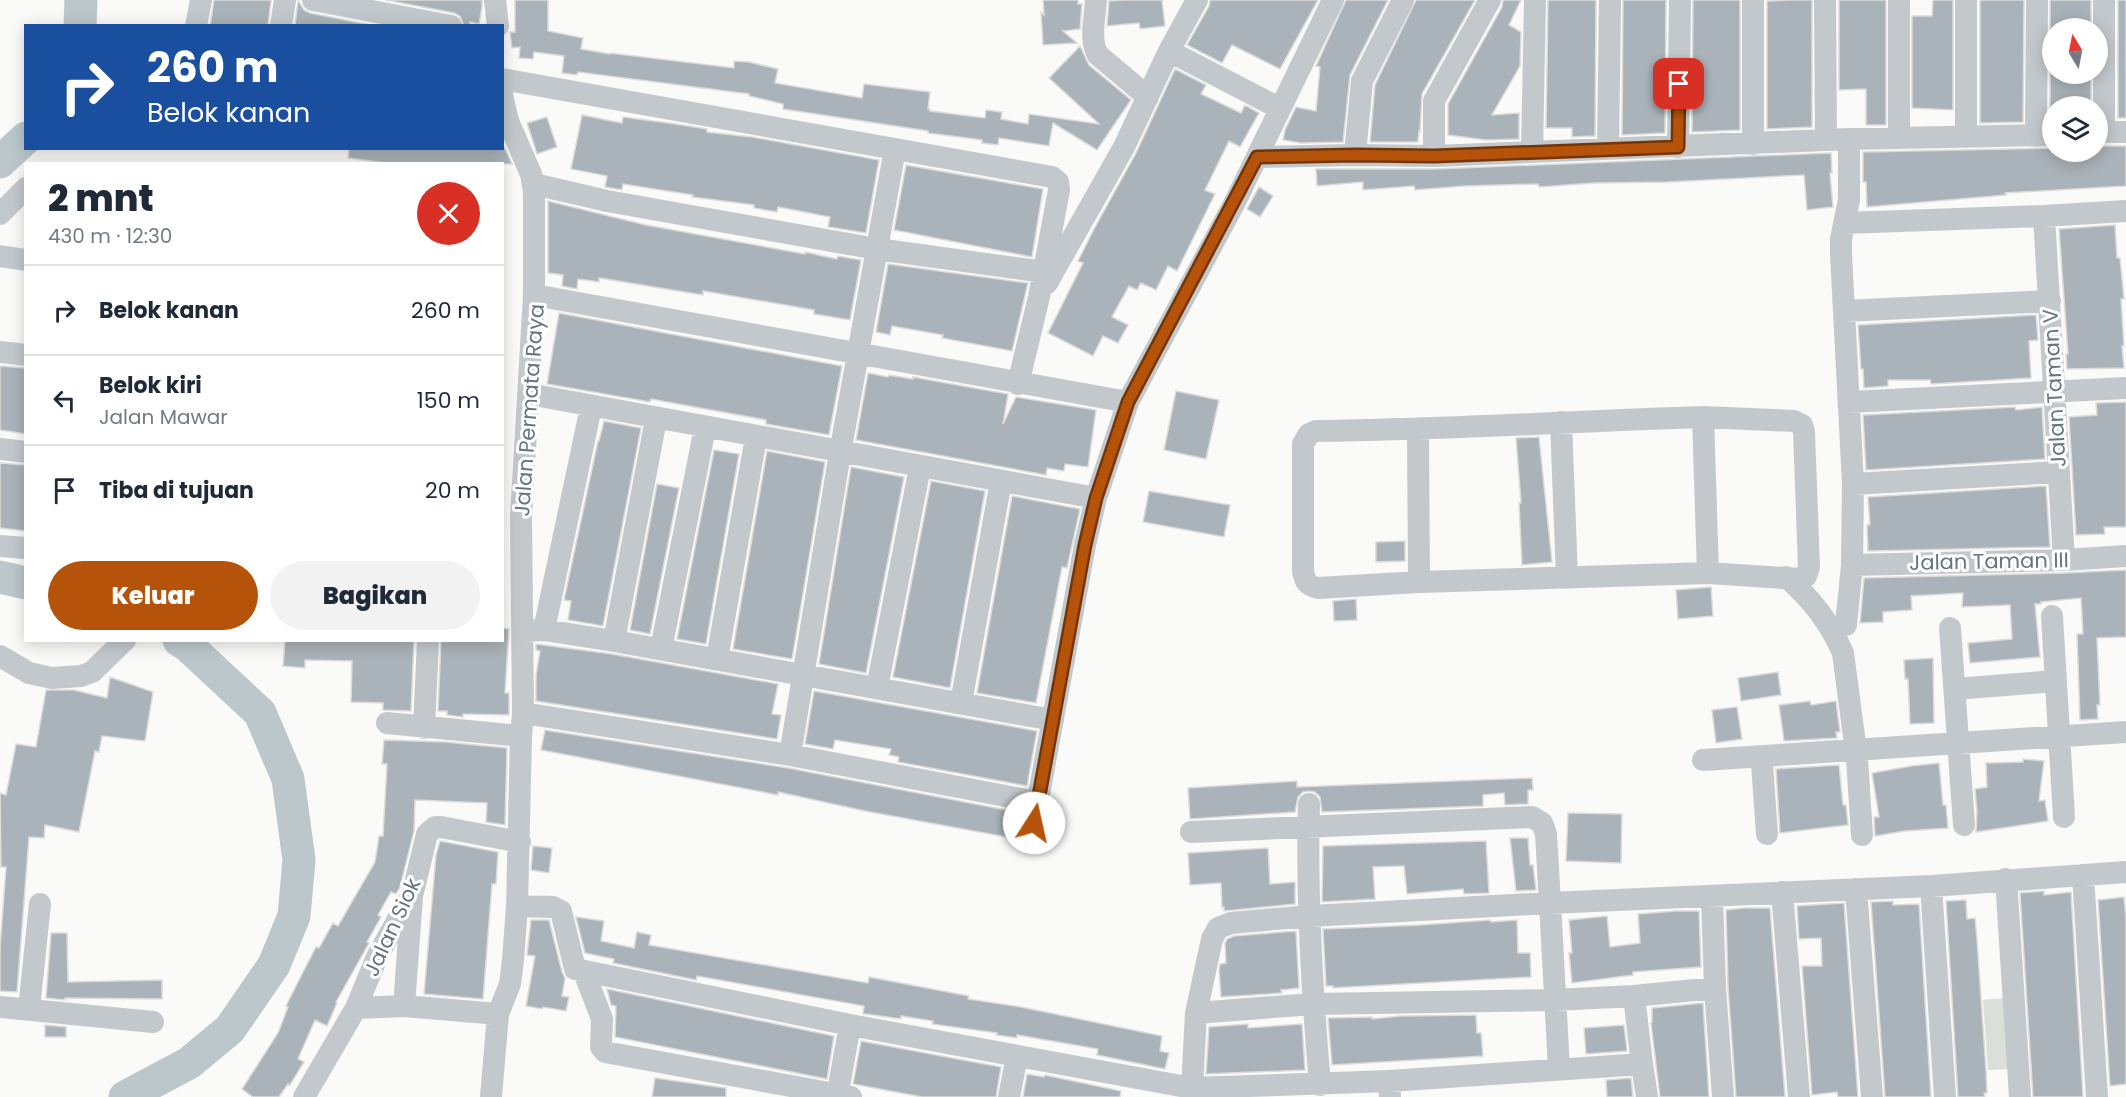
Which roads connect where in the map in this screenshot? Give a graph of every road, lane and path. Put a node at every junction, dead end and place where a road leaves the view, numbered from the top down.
1 (201, 0) edge
2 (285, 0) edge
3 (313, 0) edge
4 (495, 0) edge
5 (1096, 0) edge
6 (1197, 0) edge
7 (1333, 0) edge
8 (1403, 0) edge
9 (1490, 0) edge
10 (1535, 0) edge
11 (1610, 0) edge
12 (1680, 0) edge
13 (1753, 0) edge
14 (1825, 0) edge
15 (1899, 0) edge
16 (1966, 0) edge
17 (2037, 0) edge
18 (2104, 0) edge
19 (196, 24) edge
20 (281, 24) edge
21 (440, 24) edge
22 (498, 24) edge
23 (1169, 51) junction
24 (504, 79) edge
25 (2042, 96) edge
26 (1148, 97) junction
27 (1279, 108) junction
28 (505, 120) edge
29 (2109, 132) edge
30 (2042, 135) edge
31 (1966, 137) junction
32 (1899, 138) junction
33 (1849, 139) junction
34 (1826, 140) junction
35 (510, 144) edge
36 (1753, 144) junction
37 (1678, 147) junction
38 (1608, 148) junction
39 (895, 149) junction
40 (1532, 152) junction
41 (1355, 155) junction
42 (1434, 156) junction
43 (1257, 157) junction
44 (534, 184) junction
45 (24, 190) edge
46 (2126, 211) edge
47 (0, 214) edge
48 (2044, 216) junction
49 (1844, 224) junction
50 (877, 249) junction
51 (0, 256) edge
52 (24, 260) edge
53 (1044, 272) junction
54 (534, 295) junction
55 (1039, 297) junction
56 (2049, 301) junction
57 (1844, 311) junction
58 (0, 351) edge
59 (859, 354) junction
60 (24, 355) edge
61 (1018, 384) junction
62 (2126, 388) edge
63 (2055, 392) junction
64 (529, 394) junction
65 (1128, 402) junction
66 (1849, 402) junction
67 (591, 406) junction
68 (1703, 417) junction
69 (656, 419) junction
70 (1561, 422) junction
71 (705, 428) junction
72 (1418, 430) junction
73 (756, 437) junction
74 (0, 449) edge
75 (24, 452) edge
76 (840, 453) junction
77 (920, 467) junction
78 (2059, 472) junction
79 (1001, 481) junction
80 (1853, 484) junction
81 (1096, 498) junction
82 (512, 516) edge
83 (0, 546) edge
84 (24, 548) edge
85 (2126, 556) edge
86 (2064, 560) junction
87 (1852, 565) junction
88 (1708, 573) junction
89 (1786, 577) junction
90 (1567, 578) junction
91 (1419, 582) junction
92 (2052, 616) dead end
93 (523, 619) edge
94 (1846, 625) dead end
95 (1950, 628) dead end
96 (614, 641) junction
97 (428, 642) edge
98 (123, 643) edge
99 (661, 649) junction
100 (0, 656) edge
101 (717, 659) junction
102 (804, 674) junction
103 (2056, 681) junction
104 (877, 688) junction
105 (1955, 689) junction
106 (961, 703) junction
107 (523, 713) junction
108 (1053, 720) junction
109 (387, 723) dead end
110 (424, 728) junction
111 (2126, 732) edge
112 (521, 736) junction
113 (2060, 736) junction
114 (1958, 748) junction
115 (1856, 749) junction
116 (790, 754) junction
117 (1764, 756) junction
118 (1703, 760) dead end
119 (1037, 802) junction
120 (1309, 804) dead end
121 (2064, 817) dead end
122 (1964, 825) dead end
123 (1308, 827) junction
124 (1191, 832) dead end
125 (1767, 834) dead end
126 (1862, 835) dead end
127 (520, 842) junction
128 (1030, 843) dead end
129 (2126, 872) edge
130 (2083, 875) junction
131 (2006, 879) junction
132 (1931, 886) junction
133 (1856, 889) junction
134 (413, 892) junction
135 (1782, 892) junction
136 (1712, 897) junction
137 (1550, 903) junction
138 (40, 904) dead end
139 (518, 906) junction
140 (1310, 916) junction
141 (584, 972) junction
142 (1715, 988) junction
143 (1634, 996) junction
144 (1555, 1000) junction
145 (1313, 1005) junction
146 (404, 1006) junction
147 (0, 1007) edge
148 (356, 1008) junction
149 (29, 1009) junction
150 (1196, 1013) junction
151 (498, 1014) junction
152 (153, 1022) dead end
153 (850, 1024) junction
154 (1017, 1056) junction
155 (1642, 1064) junction
156 (1559, 1069) junction
157 (1320, 1085) junction
158 (1390, 1089) edge
159 (1264, 1092) edge
160 (1192, 1093) edge
161 (842, 1096) edge
162 (304, 1097) edge
163 (491, 1097) edge
164 (1009, 1097) edge
165 (1647, 1097) edge
166 (1723, 1097) edge
167 (1799, 1097) edge
168 (1872, 1097) edge
169 (1945, 1097) edge
170 (2020, 1097) edge
171 (2097, 1097) edge

1 - 19 street
2 - 20 street
3 - 21 street
4 - 22 street
5 - 26 street
6 - 23 street
7 - 27 street
8 - 41 street
9 - 42 street
10 - 40 street
11 - 38 street
12 - 37 street
13 - 36 street
14 - 34 street
15 - 32 street
16 - 31 street
17 - 25 street
18 - 29 street
23 - 26 street
23 - 27 street
24 - 39 street
26 - 55 street
27 - 43 street
28 - 35 street
30 - 31 street
31 - 32 street
32 - 33 street
33 - 34 street
33 - 49 street
34 - 36 street
35 - 44 street
36 - 37 street
37 - 38 street
38 - 40 street
39 - 50 street
39 - 53 street
40 - 42 street
41 - 42 street
41 - 43 street
43 - 65 street
44 - 50 street
44 - 54 street
45 - 47 street
46 - 48 street
48 - 49 street
48 - 56 street, Jalan Taman V
49 - 57 street
50 - 53 street
50 - 59 street
51 - 52 street
53 - 55 street
54 - 59 street, Jalan Permata Raya
54 - 64 street, Jalan Permata Raya
55 - 61 street
56 - 57 street
56 - 63 street, Jalan Taman V
57 - 66 street
58 - 60 street
59 - 61 street, Jalan Permata Raya
59 - 76 street
61 - 65 street, Jalan Permata Raya
62 - 63 street
63 - 66 street
63 - 78 street, Jalan Taman V
64 - 67 street
64 - 82 street, Jalan Permata Raya
65 - 81 street
66 - 80 street
67 - 69 street
67 - 93 street
68 - 70 street
68 - 88 street
68 - 89 street
69 - 71 street
69 - 96 street
70 - 72 street
70 - 90 street
71 - 73 street
71 - 99 street
72 - 91 street
72 - 91 street
73 - 76 street
73 - 101 street
74 - 75 street
76 - 77 street
76 - 102 street
77 - 79 street
77 - 104 street
78 - 80 street
78 - 86 street, Jalan Taman V
79 - 81 street
79 - 106 street
80 - 87 street
81 - 108 street
82 - 93 street, Jalan Permata Raya
83 - 84 street
85 - 86 street, Jalan Taman III
86 - 87 street, Jalan Taman III
87 - 94 street
88 - 89 street
88 - 90 street
89 - 115 street
90 - 91 street
92 - 103 street
93 - 96 street
93 - 107 street, Jalan Permata Raya
95 - 105 street
96 - 99 street
97 - 110 street
98 - 100 street
99 - 101 street
101 - 102 street
102 - 104 street
102 - 116 street
103 - 105 street
103 - 113 street
104 - 106 street
105 - 114 street
106 - 108 street
107 - 112 street, Jalan Permata Raya
107 - 116 street
108 - 119 street
109 - 110 street
110 - 112 street
111 - 113 street
112 - 127 street, Jalan Permata Raya
113 - 114 street
113 - 121 street
114 - 115 street
114 - 122 street
115 - 117 street
115 - 126 street
116 - 119 street
117 - 118 street
117 - 125 street
119 - 128 street
120 - 123 street
123 - 124 street
123 - 137 street
123 - 140 street
127 - 134 street, Jalan Siok
127 - 139 street, Jalan Permata Raya
129 - 130 street
130 - 131 street
130 - 171 street
131 - 132 street
131 - 170 street
132 - 133 street
132 - 169 street
133 - 135 street
133 - 168 street
134 - 146 street
134 - 148 street, Jalan Siok
135 - 136 street
135 - 167 street
136 - 137 street
136 - 142 street
137 - 140 street
137 - 144 street
138 - 149 street
139 - 141 street
139 - 151 street, Jalan Permata Raya
140 - 145 street
140 - 150 street
141 - 153 street
141 - 161 street
142 - 143 street
142 - 166 street
143 - 144 street
143 - 155 street
144 - 145 street
144 - 156 street
145 - 150 street
145 - 157 street
146 - 148 street
146 - 151 street
147 - 149 street
148 - 162 street, Jalan Siok
149 - 152 street
150 - 160 street
151 - 163 street, Jalan Permata Raya
153 - 154 street
153 - 161 street
154 - 160 street
154 - 164 street
155 - 156 street
155 - 165 street
156 - 158 street
157 - 158 street
157 - 159 street
159 - 160 street

